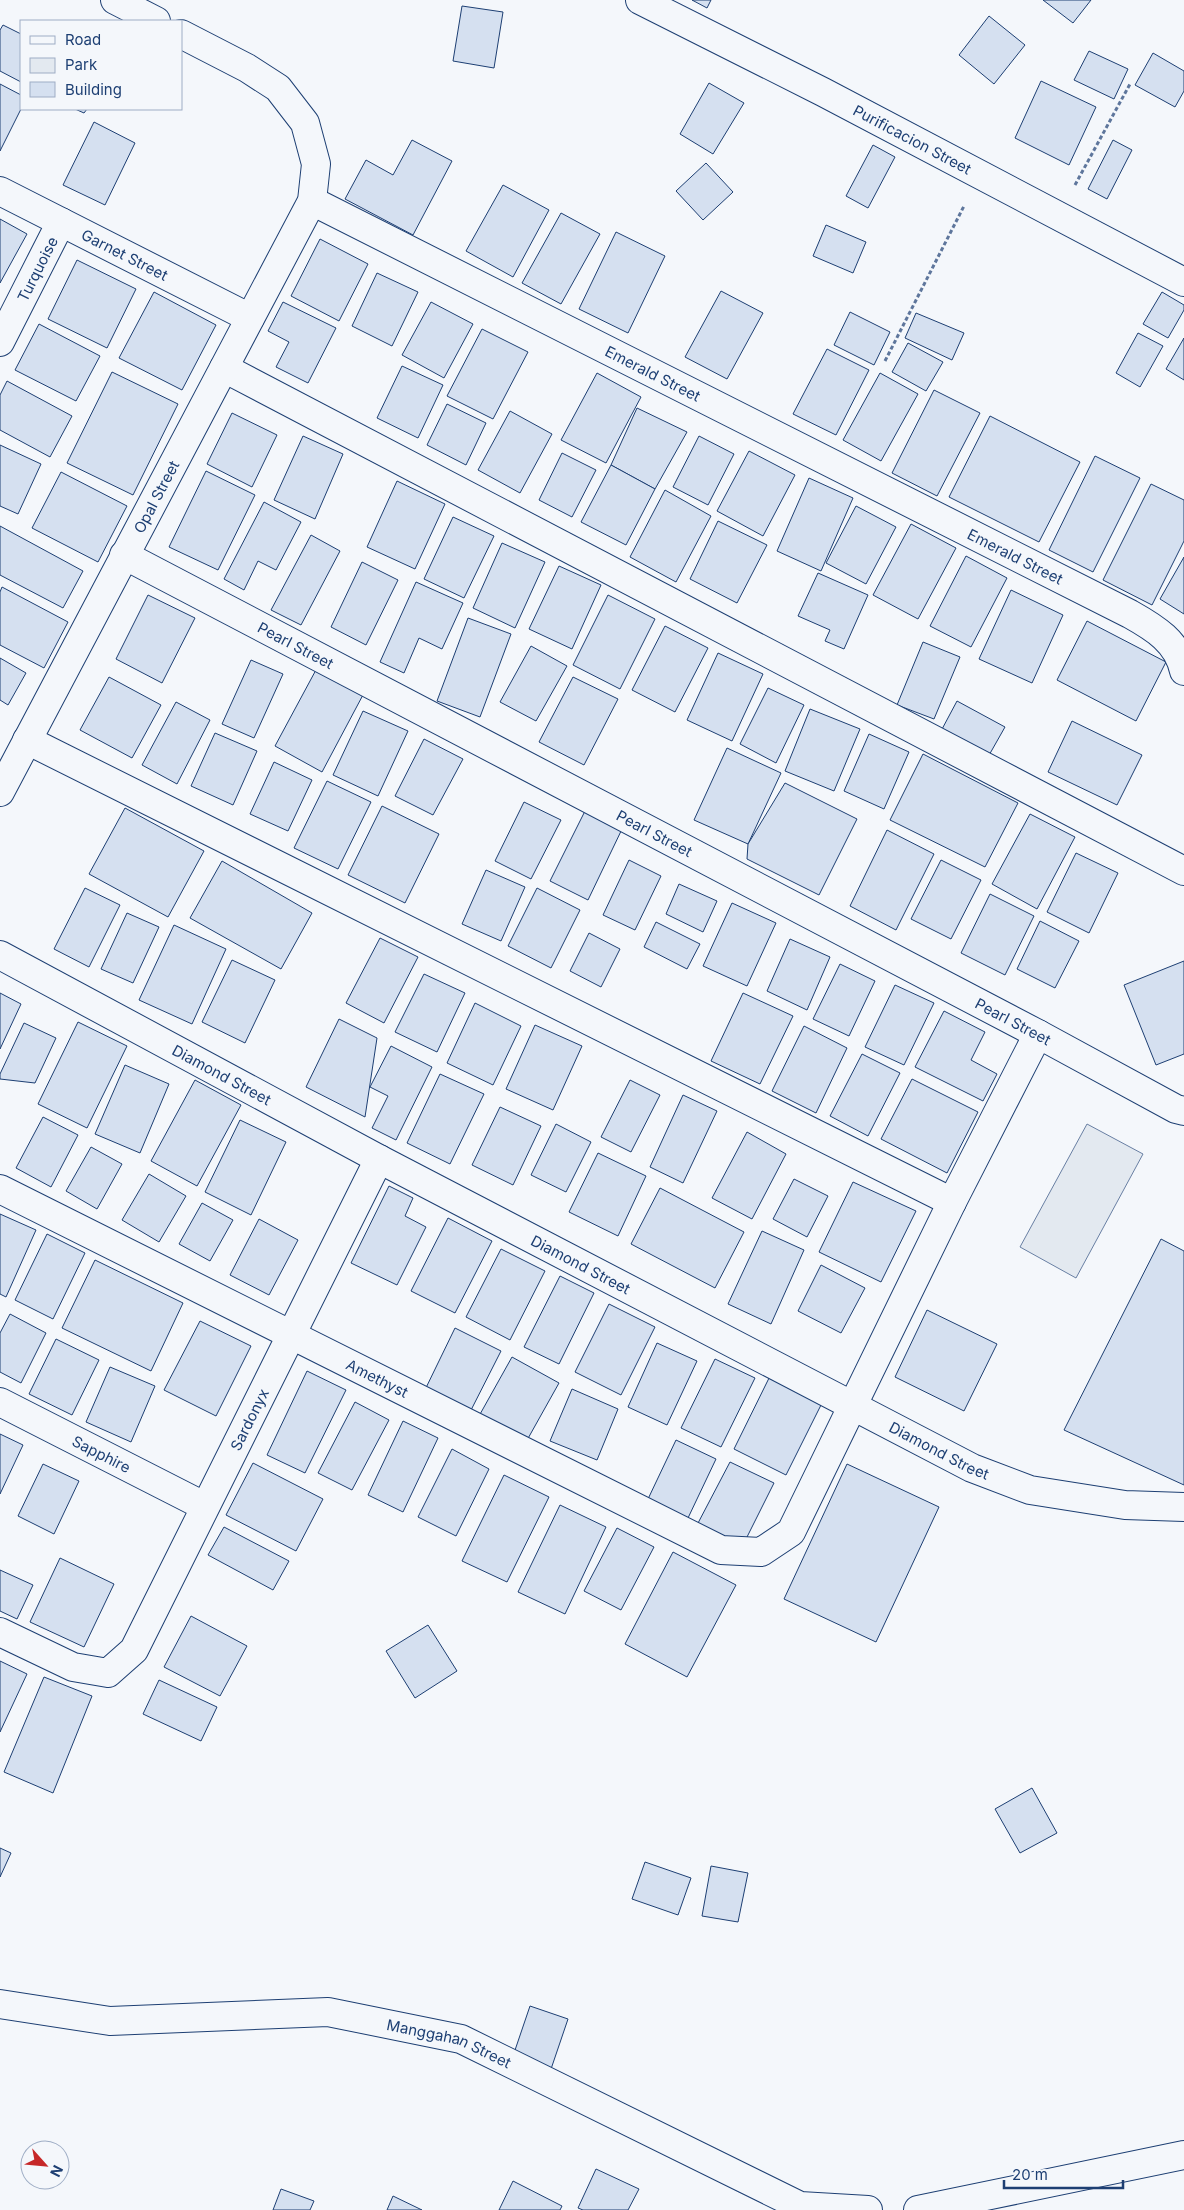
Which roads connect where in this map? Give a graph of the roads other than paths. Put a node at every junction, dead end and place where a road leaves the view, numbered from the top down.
1 (115, 0) edge
2 (640, 0) edge
3 (154, 20) edge
4 (182, 35) edge
5 (0, 191) edge
6 (312, 200) junction
7 (61, 222) junction
8 (1184, 282) edge
9 (250, 318) junction
10 (0, 342) edge
11 (224, 368) junction
12 (124, 555) junction
13 (1184, 671) edge
14 (27, 740) junction
15 (0, 792) edge
16 (1184, 871) edge
17 (0, 955) edge
18 (1038, 1034) junction
19 (1184, 1111) edge
20 (379, 1159) junction
21 (0, 1189) edge
22 (952, 1202) junction
23 (291, 1334) junction
24 (0, 1402) edge
25 (854, 1405) junction
26 (204, 1506) junction
27 (1184, 1507) edge
28 (0, 1632) edge
29 (0, 2004) edge
30 (1184, 2155) edge
31 (868, 2210) edge
32 (918, 2210) edge

1 - 3 street
2 - 8 street, Purificacion Street
4 - 6 street
5 - 7 street, Garnet Street
6 - 9 street, Opal Street
6 - 13 street, Emerald Street
7 - 9 street, Garnet Street
7 - 10 street, Turquoise
9 - 11 street, Opal Street
11 - 12 street, Opal Street
11 - 16 street
12 - 14 street, Opal Street
12 - 18 street, Pearl Street
14 - 15 street, Opal Street
14 - 22 street
17 - 20 street, Diamond Street
18 - 19 street, Pearl Street
18 - 22 street
20 - 23 street, Sardonyx
20 - 25 street, Diamond Street
21 - 23 street, Amethyst
22 - 25 street
23 - 25 street, Amethyst
23 - 26 street, Sardonyx
24 - 26 street, Sapphire
25 - 27 street, Diamond Street
26 - 28 street, Sardonyx
29 - 31 street, Manggahan Street
30 - 32 street

